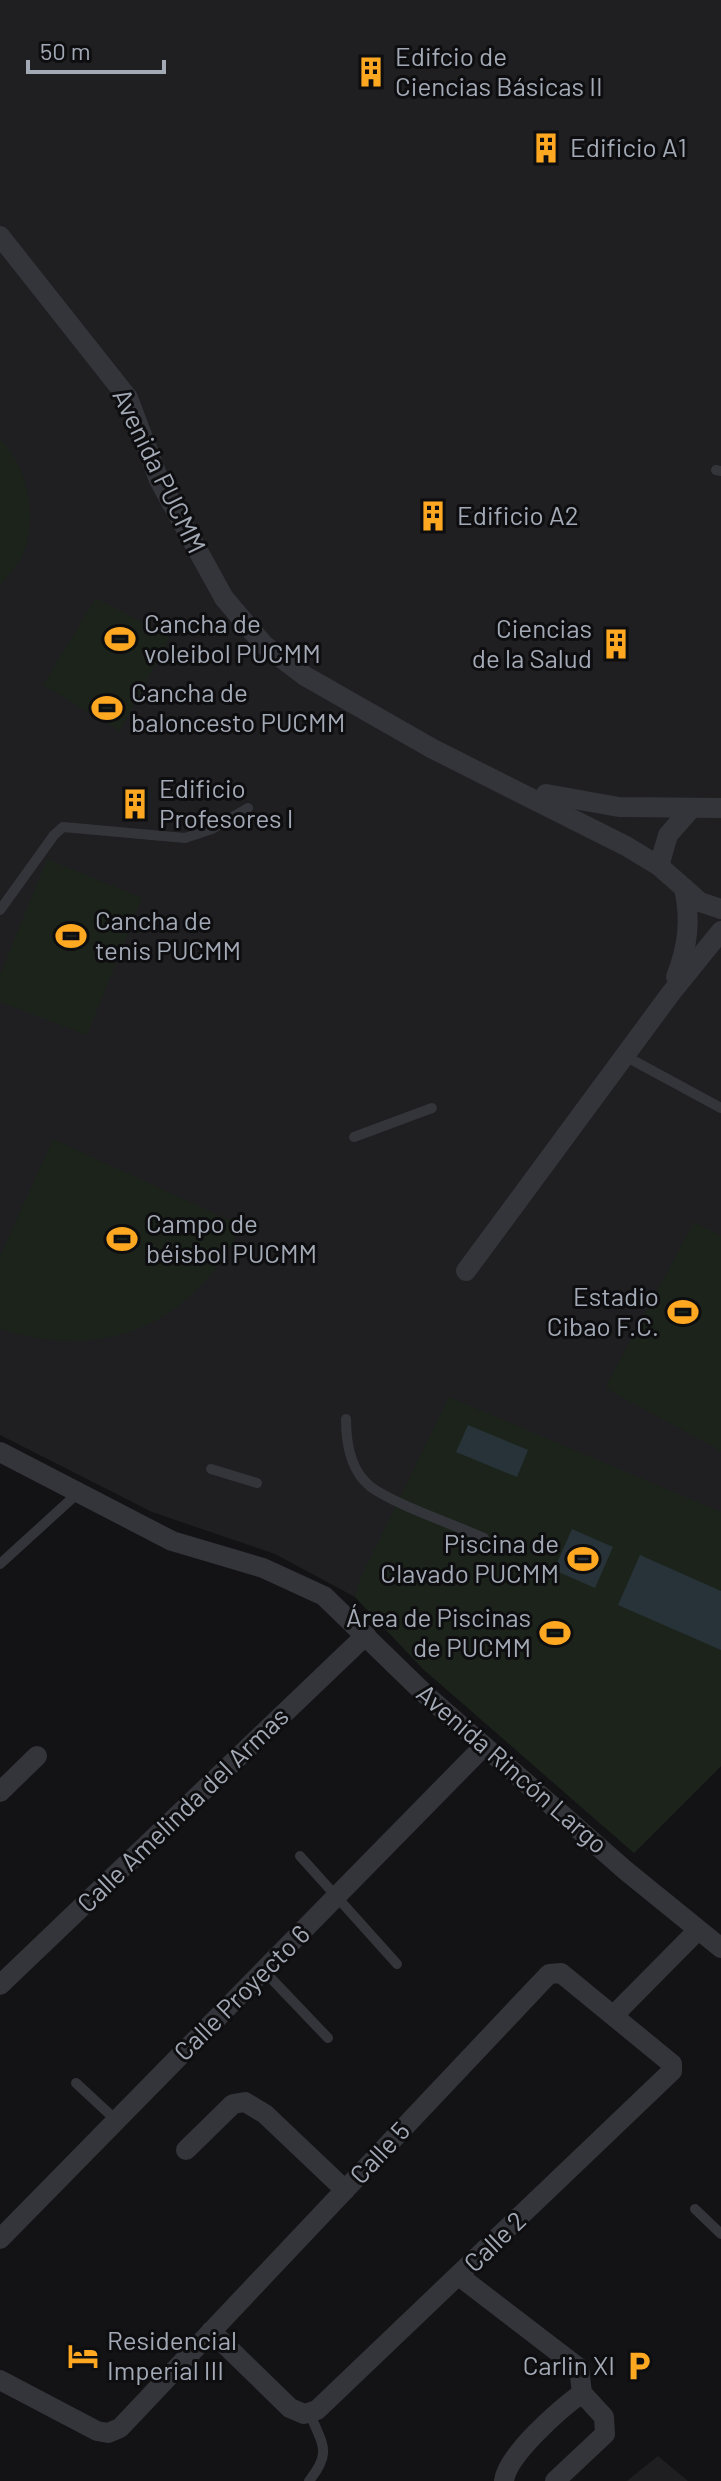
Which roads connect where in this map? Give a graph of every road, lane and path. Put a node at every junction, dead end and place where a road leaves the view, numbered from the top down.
1 (0, 236) edge
2 (500, 780) junction
3 (248, 808) dead end
4 (721, 808) edge
5 (690, 810) junction
6 (659, 866) junction
7 (684, 888) junction
8 (721, 909) edge
9 (0, 910) edge
10 (721, 931) edge
11 (671, 993) junction
12 (625, 1056) junction
13 (432, 1108) dead end
14 (721, 1108) edge
15 (354, 1137) dead end
16 (466, 1271) dead end
17 (346, 1419) dead end
18 (0, 1452) edge
19 (211, 1469) dead end
20 (257, 1483) dead end
21 (78, 1493) junction
22 (484, 1538) dead end
23 (0, 1564) edge
24 (366, 1635) junction
25 (484, 1746) junction
26 (37, 1756) dead end
27 (0, 1792) edge
28 (300, 1856) dead end
29 (335, 1899) junction
30 (698, 1930) junction
31 (720, 1945) edge
32 (397, 1964) dead end
33 (264, 1971) junction
34 (0, 1985) edge
35 (614, 2015) junction
36 (328, 2038) dead end
37 (76, 2083) dead end
38 (117, 2121) junction
39 (186, 2150) dead end
40 (345, 2190) junction
41 (695, 2209) dead end
42 (721, 2234) edge
43 (0, 2239) edge
44 (459, 2276) junction
45 (211, 2331) junction
46 (0, 2380) edge
47 (582, 2393) junction
48 (310, 2414) junction
49 (313, 2479) edge
50 (504, 2481) edge
51 (555, 2481) edge

1 - 2 street, Avenida PUCMM
2 - 5 street, Avenida PUCMM
2 - 6 street, Avenida PUCMM
3 - 9 lane
4 - 5 street, Avenida PUCMM
5 - 6 street
6 - 7 street, Avenida PUCMM
7 - 8 street, Avenida PUCMM
7 - 11 street
10 - 11 street
11 - 12 street
12 - 14 lane
12 - 16 street
13 - 15 lane
17 - 22 lane
18 - 21 street, Avenida Rincón Largo
19 - 20 lane
21 - 23 lane
21 - 24 street, Avenida Rincón Largo
24 - 25 street, Avenida Rincón Largo
24 - 34 street, Calle Amelinda del Armas
25 - 29 street, Calle Proyecto 6
25 - 30 street, Avenida Rincón Largo
26 - 27 street
28 - 29 lane
29 - 32 lane
29 - 33 street, Calle Proyecto 6
30 - 31 street, Avenida Rincón Largo
30 - 35 street
33 - 36 lane
33 - 38 street, Calle Proyecto 6
35 - 40 street, Calle 5
35 - 44 street, Calle 2
37 - 38 lane
38 - 43 street, Calle Proyecto 6
39 - 40 street
40 - 45 street, Calle 5
41 - 42 lane
44 - 47 street
44 - 48 street, Calle 2
45 - 46 street, Calle 5
45 - 48 street
47 - 50 street
47 - 51 street
48 - 49 lane

